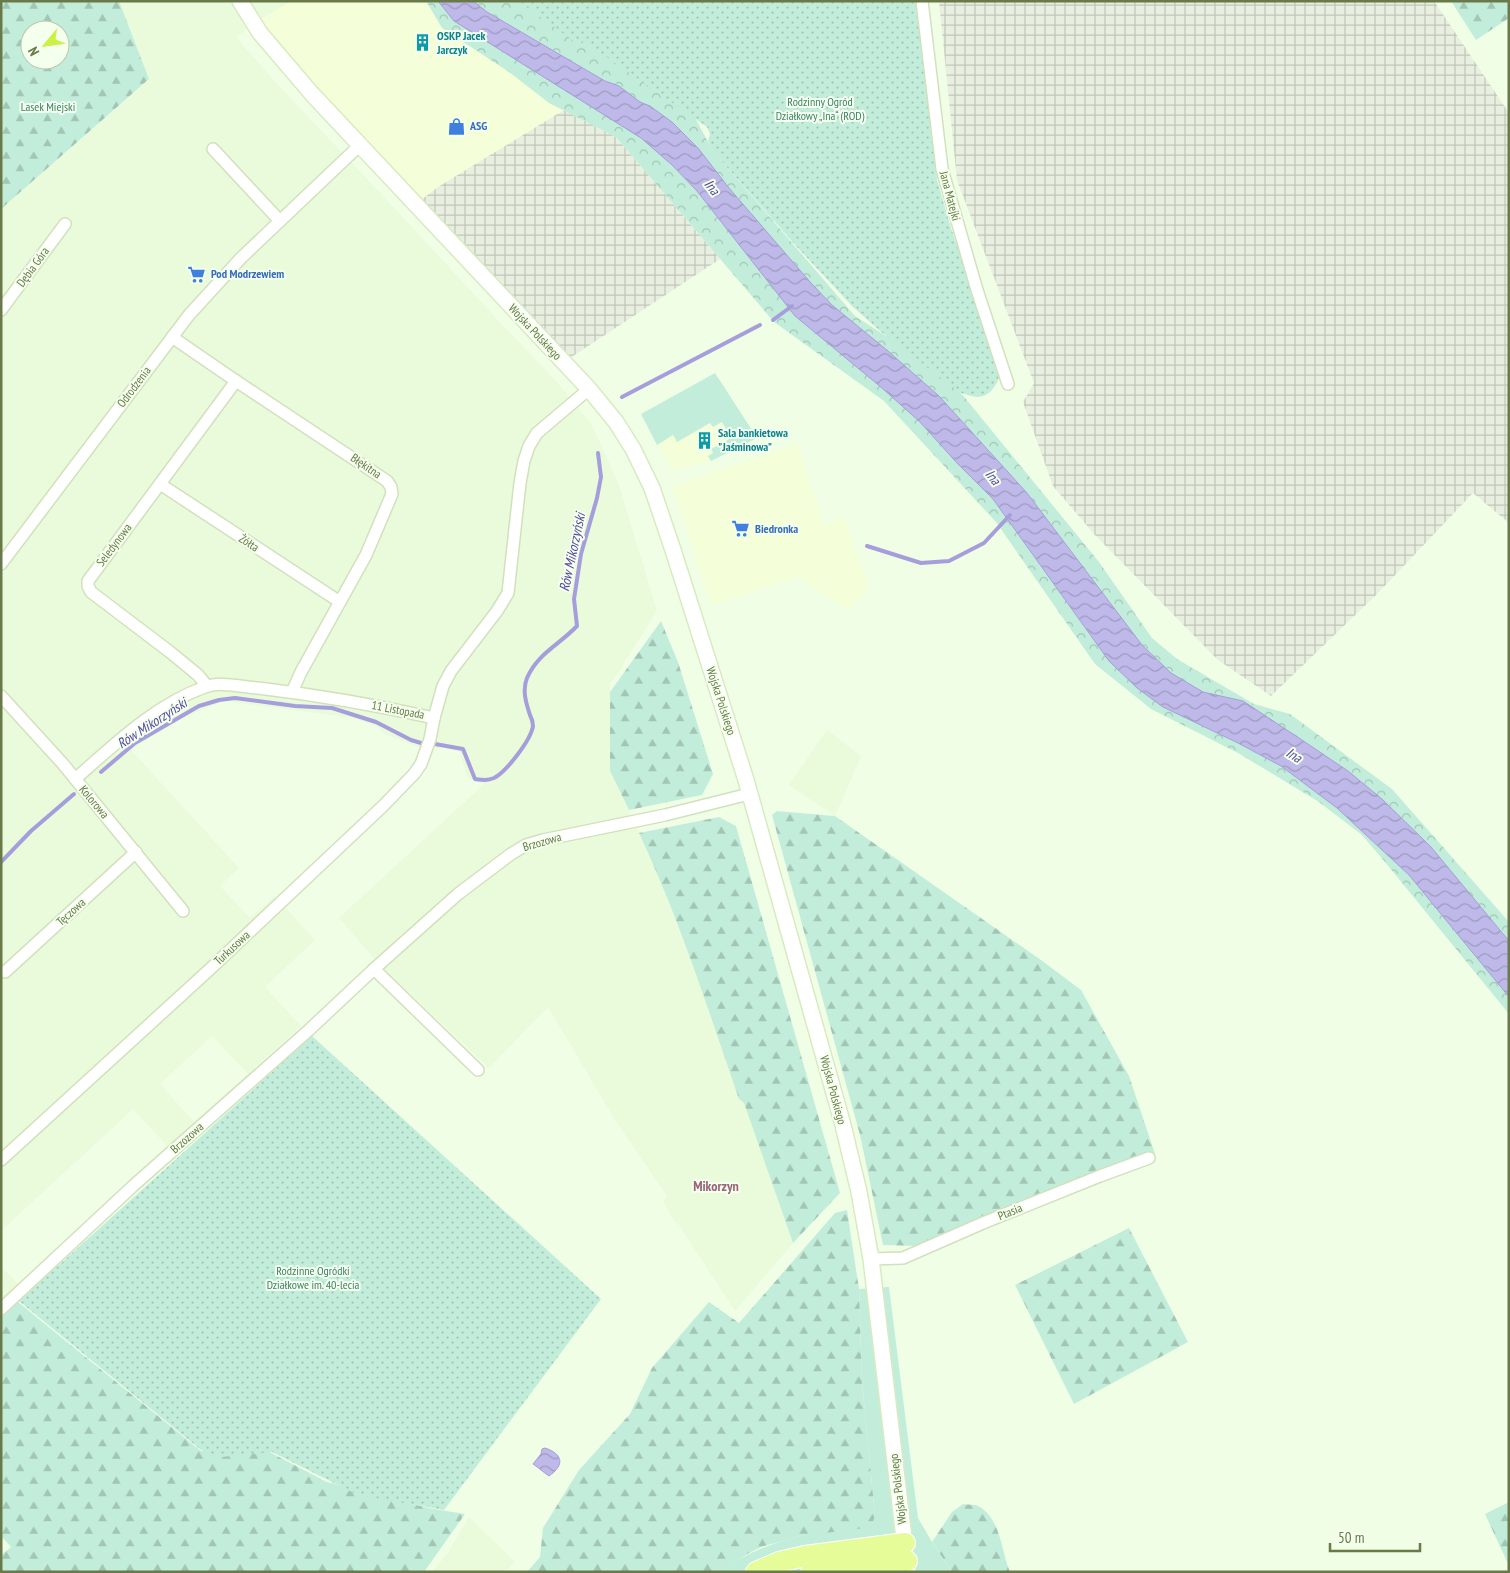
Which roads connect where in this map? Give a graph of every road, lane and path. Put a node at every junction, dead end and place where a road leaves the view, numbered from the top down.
1 (240, 1) edge
2 (922, 1) edge
3 (360, 145) junction
4 (213, 148) dead end
5 (280, 221) junction
6 (65, 224) dead end
7 (1, 310) edge
8 (172, 336) junction
9 (236, 381) junction
10 (1008, 384) dead end
11 (589, 389) junction
12 (160, 484) junction
13 (1, 564) edge
14 (340, 602) junction
15 (207, 686) junction
16 (292, 692) junction
17 (1, 696) edge
18 (434, 718) junction
19 (75, 779) junction
20 (749, 794) junction
21 (136, 852) junction
22 (183, 911) dead end
23 (374, 969) junction
24 (5, 972) dead end
25 (478, 1070) dead end
26 (1149, 1158) dead end
27 (1, 1160) edge
28 (871, 1260) junction
29 (1, 1309) edge
30 (906, 1558) edge
31 (756, 1572) edge
32 (811, 1572) edge

1 - 3 street, Wojska Polskiego
2 - 10 street, Jana Matejki
3 - 5 street, Odrodzenia
3 - 11 street, Wojska Polskiego
4 - 5 street
5 - 8 street, Odrodzenia
6 - 7 street, Dębia Góra
8 - 9 street, Błękitna
8 - 13 street, Odrodzenia
9 - 12 street, Seledynowa
9 - 14 street, Błękitna
11 - 18 street, 11 Listopada
11 - 20 street, Wojska Polskiego
12 - 14 street, Żółta
12 - 15 street, Seledynowa
14 - 16 street, Błękitna
15 - 16 street, 11 Listopada
15 - 19 street, 11 Listopada
16 - 18 street, 11 Listopada
17 - 19 street, Kolorowa
18 - 27 street, Turkusowa
19 - 21 street, Kolorowa
20 - 23 street, Brzozowa
20 - 28 street, Wojska Polskiego
21 - 22 street, Kolorowa
21 - 24 street, Tęczowa
23 - 25 street
23 - 29 street, Brzozowa
26 - 28 street, Ptasia
28 - 30 street, Wojska Polskiego
30 - 31 highway
30 - 32 highway

